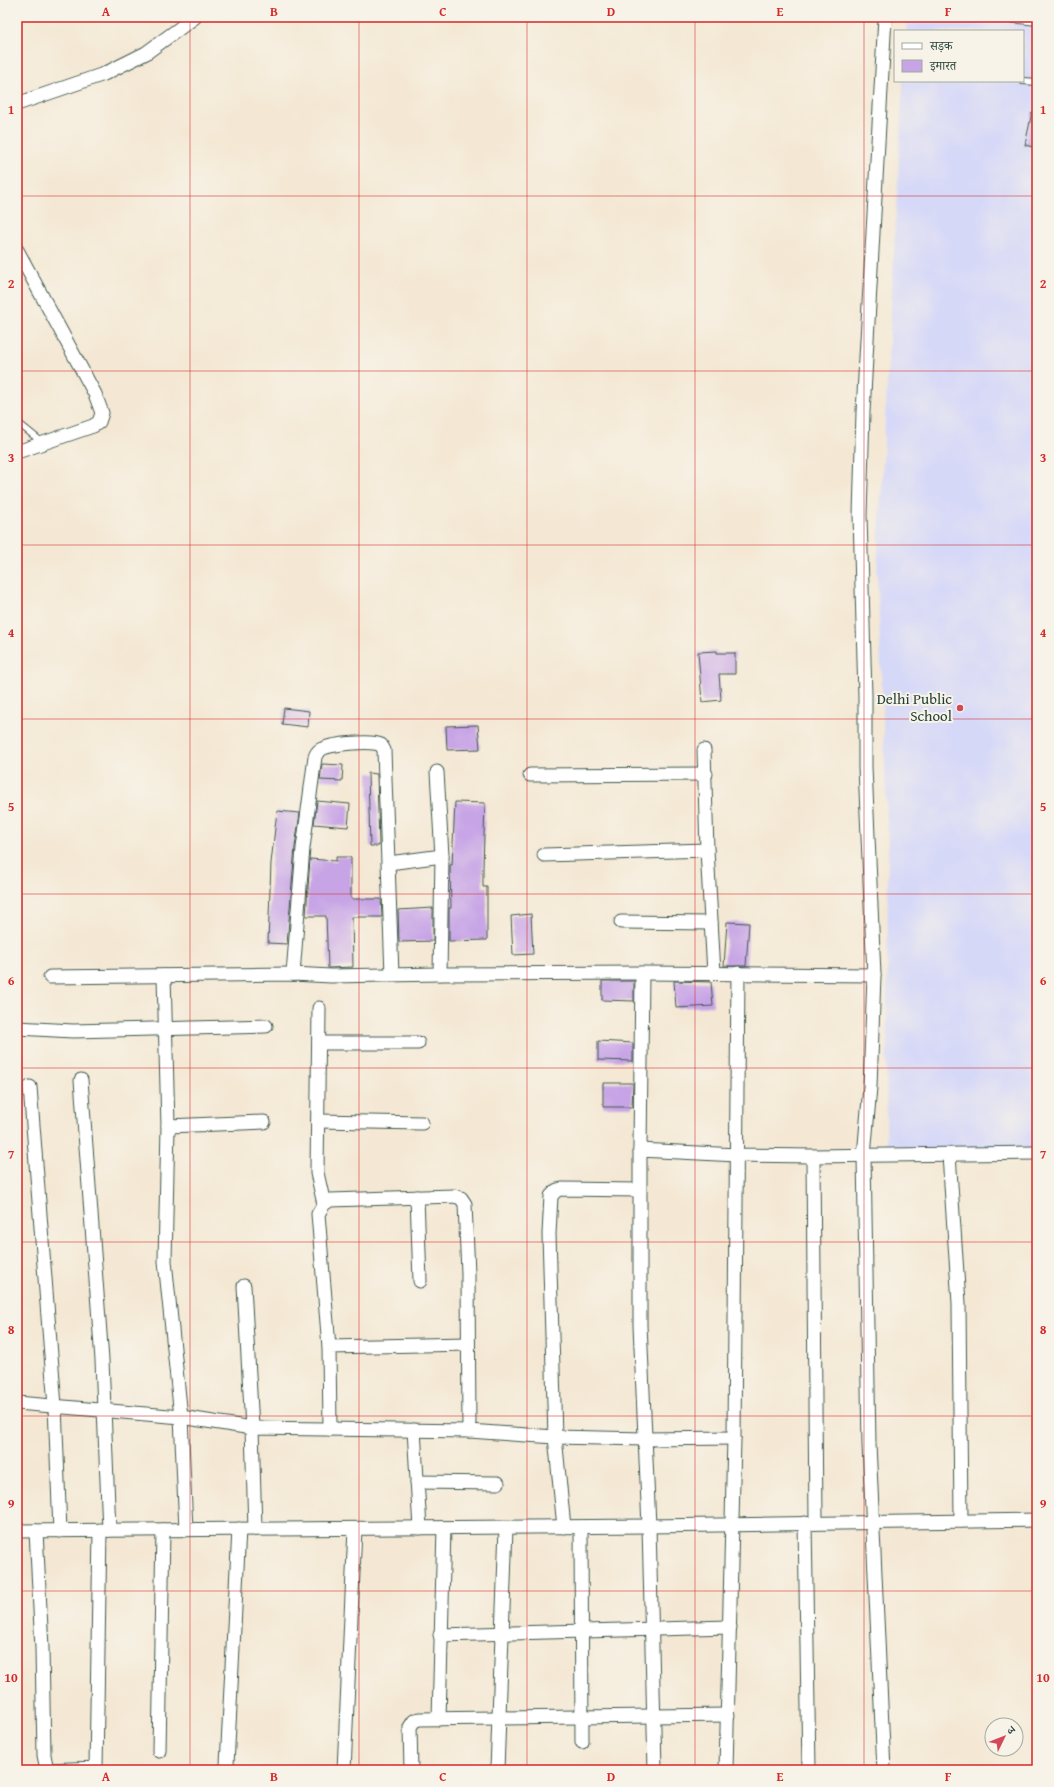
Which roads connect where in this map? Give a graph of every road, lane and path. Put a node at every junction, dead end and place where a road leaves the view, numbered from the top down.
1 (195, 17) edge
2 (885, 17) edge
3 (993, 17) edge
4 (1007, 18) edge
5 (1037, 22) edge
6 (1024, 81) edge
7 (1037, 82) edge
8 (17, 104) edge
9 (17, 250) edge
10 (17, 422) edge
11 (43, 442) junction
12 (17, 452) edge
13 (704, 750) dead end
14 (437, 772) dead end
15 (706, 774) junction
16 (530, 775) dead end
17 (707, 850) junction
18 (544, 855) dead end
19 (442, 856) junction
20 (389, 863) junction
21 (621, 922) dead end
22 (711, 923) junction
23 (642, 972) junction
24 (714, 973) junction
25 (738, 973) junction
26 (293, 974) junction
27 (440, 974) junction
28 (392, 975) junction
29 (874, 975) junction
30 (164, 976) junction
31 (50, 977) dead end
32 (319, 1008) dead end
33 (266, 1026) dead end
34 (17, 1028) edge
35 (166, 1028) junction
36 (319, 1043) junction
37 (418, 1043) dead end
38 (81, 1080) dead end
39 (30, 1087) dead end
40 (318, 1121) junction
41 (264, 1122) dead end
42 (422, 1123) dead end
43 (168, 1126) junction
44 (640, 1150) junction
45 (1037, 1153) edge
46 (737, 1155) junction
47 (949, 1155) junction
48 (813, 1156) junction
49 (864, 1156) junction
50 (639, 1190) junction
51 (417, 1197) junction
52 (324, 1204) junction
53 (420, 1281) dead end
54 (244, 1286) dead end
55 (468, 1344) junction
56 (329, 1347) junction
57 (17, 1403) edge
58 (55, 1406) junction
59 (104, 1410) junction
60 (181, 1418) junction
61 (252, 1428) junction
62 (330, 1429) junction
63 (414, 1430) junction
64 (469, 1431) junction
65 (555, 1437) junction
66 (734, 1438) junction
67 (645, 1439) junction
68 (417, 1482) junction
69 (498, 1483) dead end
70 (1037, 1520) edge
71 (961, 1521) junction
72 (872, 1522) junction
73 (810, 1523) junction
74 (732, 1524) junction
75 (649, 1526) junction
76 (564, 1527) junction
77 (581, 1527) junction
78 (420, 1528) junction
79 (444, 1528) junction
80 (506, 1528) junction
81 (240, 1529) junction
82 (255, 1529) junction
83 (355, 1529) junction
84 (104, 1530) junction
85 (163, 1530) junction
86 (186, 1530) junction
87 (17, 1531) edge
88 (36, 1531) junction
89 (60, 1531) junction
90 (730, 1627) junction
91 (652, 1630) junction
92 (582, 1631) junction
93 (502, 1633) junction
94 (440, 1635) junction
95 (728, 1715) junction
96 (654, 1716) junction
97 (499, 1717) junction
98 (582, 1717) junction
99 (438, 1719) junction
100 (582, 1742) dead end
101 (158, 1751) dead end
102 (225, 1770) edge
103 (344, 1770) edge
104 (411, 1770) edge
105 (497, 1770) edge
106 (655, 1770) edge
107 (726, 1770) edge
108 (809, 1770) edge
109 (884, 1770) edge

1 - 8 street
2 - 29 street
3 - 4 lane
4 - 5 lane
6 - 7 lane
9 - 11 street
10 - 11 lane
11 - 12 street
13 - 15 street
14 - 19 street
15 - 16 street
15 - 17 street
17 - 18 street
17 - 22 street
19 - 20 street
19 - 27 street
20 - 26 street
20 - 28 street
21 - 22 street
22 - 24 street
23 - 24 street
23 - 27 street
23 - 44 street
24 - 25 street
25 - 29 street
25 - 46 street
26 - 28 street
26 - 30 street
27 - 28 street
29 - 49 street
30 - 31 street
30 - 35 street
32 - 36 street
33 - 35 street
34 - 35 street
35 - 43 street
36 - 37 street
36 - 40 street
38 - 59 street
39 - 58 street
40 - 42 street
40 - 52 street
41 - 43 street
43 - 60 street
44 - 46 street
44 - 50 street
45 - 47 street
46 - 48 street
46 - 66 street
47 - 49 street
47 - 71 street
48 - 49 street
48 - 73 street
49 - 72 street
50 - 65 street
50 - 67 street
51 - 52 street
51 - 53 street
51 - 55 street
52 - 56 street
54 - 61 street
55 - 56 street
55 - 64 street
56 - 62 street
57 - 58 street
58 - 59 street
58 - 89 street
59 - 60 street
59 - 84 street
60 - 61 street
60 - 86 street
61 - 62 street
61 - 82 street
62 - 63 street
63 - 64 street
63 - 68 street
64 - 65 street
65 - 67 street
65 - 76 street
66 - 67 street
66 - 74 street
67 - 75 street
68 - 69 street
68 - 78 street
70 - 71 street
71 - 72 street
72 - 73 street
72 - 109 street
73 - 74 street
73 - 108 street
74 - 75 street
74 - 90 street
75 - 77 street
75 - 91 street
76 - 77 street
76 - 80 street
77 - 92 street
78 - 79 street
78 - 83 street
79 - 80 street
79 - 94 street
80 - 93 street
81 - 82 street
81 - 86 street
81 - 102 street
82 - 83 street
83 - 103 street
84 - 85 street
84 - 88 street
84 - 89 street
85 - 86 street
85 - 101 street
87 - 88 street
88 - 89 street
90 - 91 street
90 - 95 street
91 - 92 street
91 - 96 street
92 - 93 street
92 - 98 street
93 - 94 street
93 - 97 street
94 - 99 street
95 - 96 street
95 - 107 street
96 - 98 street
96 - 106 street
97 - 98 street
97 - 99 street
97 - 105 street
98 - 100 street
99 - 104 street

